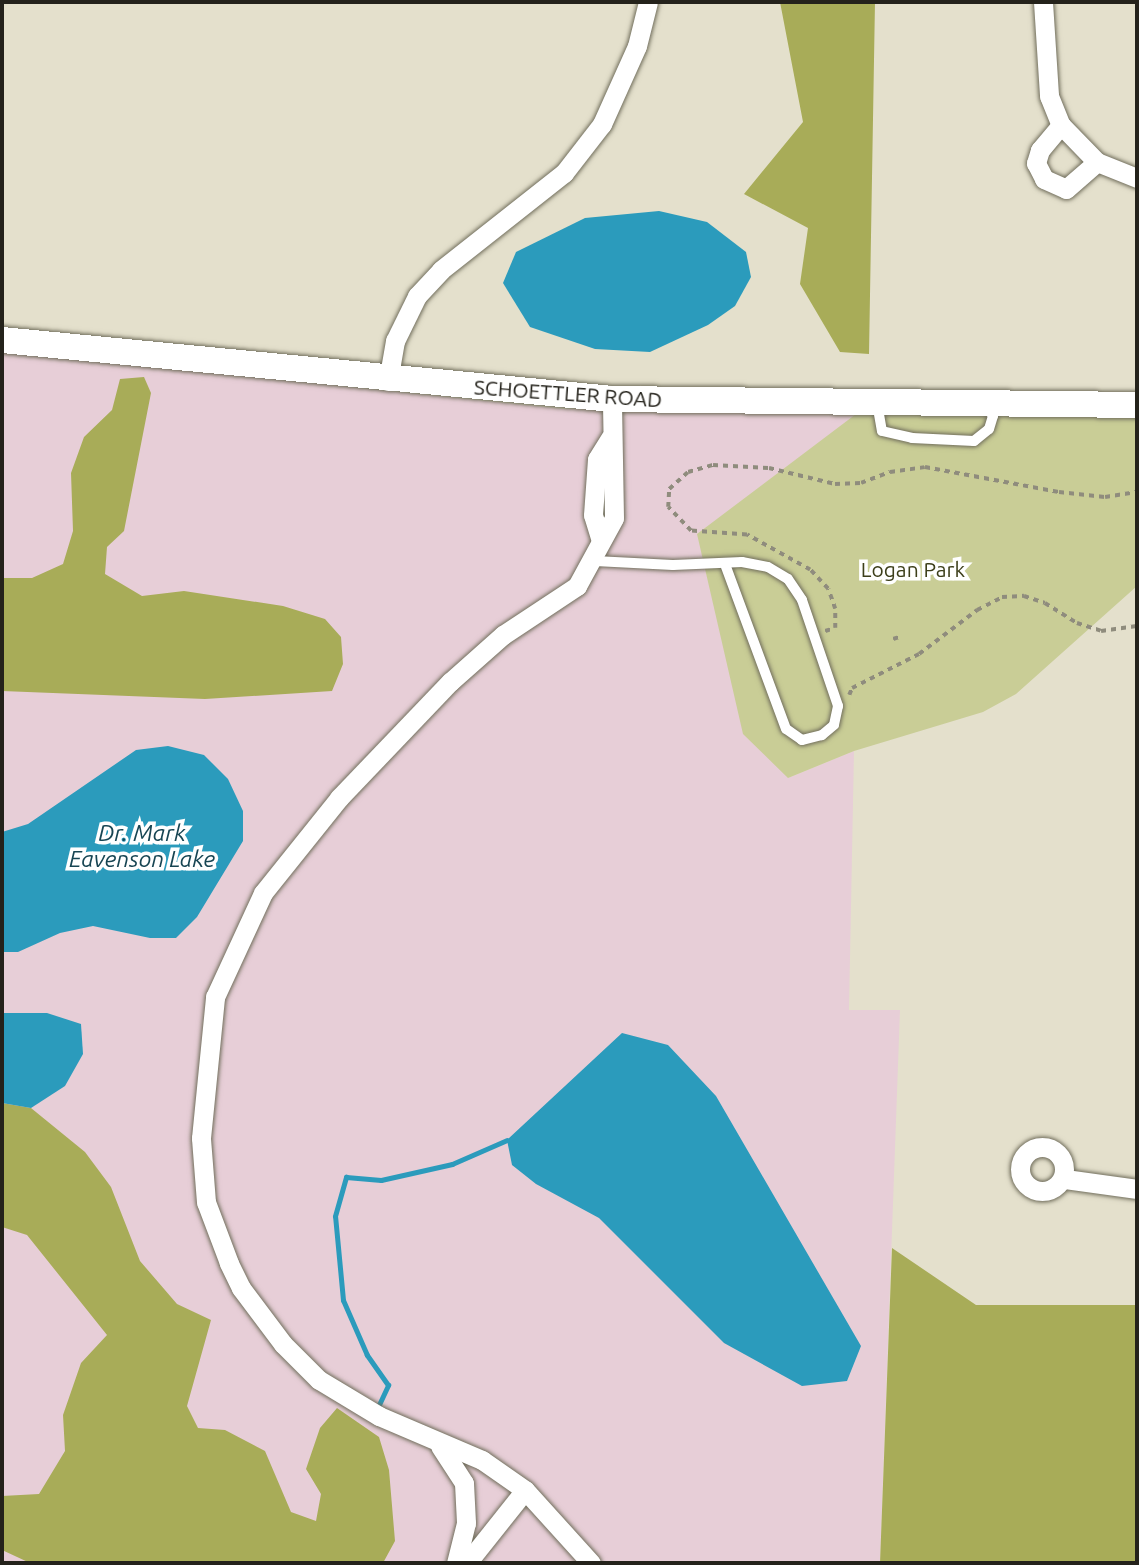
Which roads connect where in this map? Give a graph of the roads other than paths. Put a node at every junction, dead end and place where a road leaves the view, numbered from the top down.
1 (648, 2) edge
2 (1043, 2) edge
3 (1061, 125) junction
4 (1097, 162) junction
5 (1137, 178) edge
6 (2, 340) edge
7 (388, 381) junction
8 (612, 399) junction
9 (877, 403) junction
10 (986, 404) junction
11 (1137, 405) edge
12 (595, 561) junction
13 (725, 564) junction
14 (1065, 1179) dead end
15 (1137, 1189) edge
16 (440, 1446) junction
17 (525, 1490) junction
18 (456, 1563) edge
19 (467, 1563) edge
20 (591, 1563) edge

1 - 7 street
2 - 3 street
3 - 4 street
3 - 4 street
4 - 5 street
6 - 7 street, SCHOETTLER ROAD
7 - 8 street, SCHOETTLER ROAD
8 - 9 street, SCHOETTLER ROAD
8 - 12 street
9 - 10 street, SCHOETTLER ROAD
9 - 10 lane
10 - 11 street, SCHOETTLER ROAD
12 - 13 lane
12 - 16 street
13 - 13 lane
14 - 15 street
16 - 17 street
16 - 18 street
17 - 19 street
17 - 20 street

